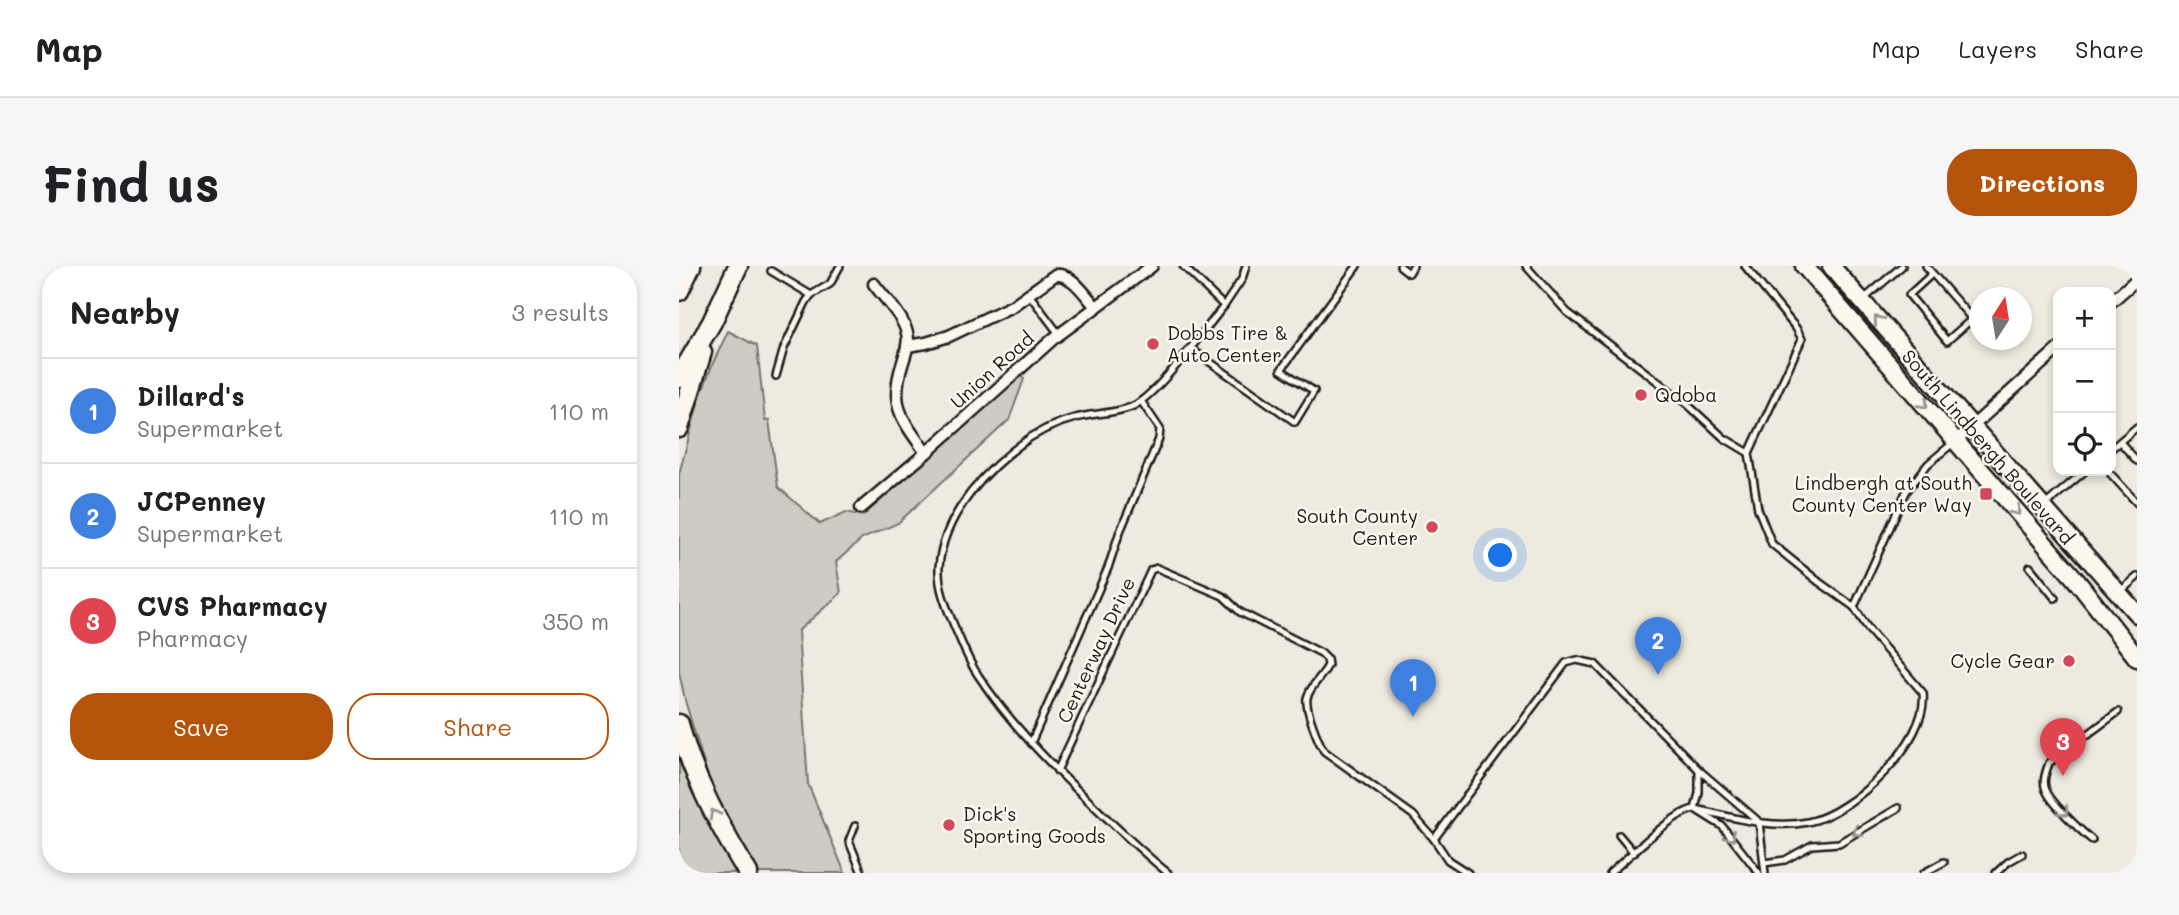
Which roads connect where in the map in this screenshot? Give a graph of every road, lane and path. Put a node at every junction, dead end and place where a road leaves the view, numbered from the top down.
1 (691, 266) edge
2 (738, 266) edge
3 (841, 266) edge
4 (1152, 266) edge
5 (1183, 266) edge
6 (1246, 266) edge
7 (1357, 266) edge
8 (1400, 266) edge
9 (1413, 266) edge
10 (1526, 266) edge
11 (1745, 266) edge
12 (1804, 266) edge
13 (1831, 266) edge
14 (1902, 266) edge
15 (1926, 266) edge
16 (771, 271) dead end
17 (1932, 274) junction
18 (2137, 279) edge
19 (874, 284) dead end
20 (679, 291) edge
21 (1028, 293) junction
22 (811, 295) junction
23 (2116, 298) edge
24 (1862, 301) junction
25 (1096, 306) junction
26 (1224, 306) junction
27 (712, 322) junction
28 (1059, 334) junction
29 (907, 346) junction
30 (1190, 348) junction
31 (2057, 350) edge
32 (776, 376) dead end
33 (679, 378) edge
34 (1142, 401) junction
35 (1972, 427) junction
36 (679, 428) edge
37 (2137, 428) edge
38 (1956, 441) junction
39 (2120, 442) junction
40 (2116, 446) edge
41 (926, 453) junction
42 (1749, 453) junction
43 (2137, 461) edge
44 (2079, 476) edge
45 (2113, 476) edge
46 (2137, 503) edge
47 (2042, 507) junction
48 (861, 508) dead end
49 (2030, 567) dead end
50 (2137, 578) edge
51 (2118, 594) junction
52 (2055, 598) dead end
53 (1854, 607) junction
54 (2137, 614) edge
55 (2137, 658) edge
56 (2118, 712) dead end
57 (679, 724) edge
58 (1031, 743) junction
59 (1699, 770) junction
60 (1058, 771) junction
61 (1898, 808) dead end
62 (1695, 809) junction
63 (1759, 822) junction
64 (855, 826) dead end
65 (1619, 835) dead end
66 (1434, 839) junction
67 (2092, 840) dead end
68 (1634, 853) junction
69 (2022, 854) dead end
70 (1944, 862) dead end
71 (1765, 863) junction
72 (748, 873) edge
73 (862, 873) edge
74 (1168, 873) edge
75 (1468, 873) edge
76 (1610, 873) edge
77 (1759, 873) edge
78 (1765, 873) edge
79 (1924, 873) edge
80 (1996, 873) edge

1 - 20 highway
2 - 27 highway
3 - 22 lane
4 - 25 street, Union Road
5 - 26 lane
6 - 26 lane
7 - 30 lane
8 - 9 lane
10 - 42 lane
11 - 42 lane
12 -> 38 main road, South Lindbergh Boulevard
13 - 24 main road, South Lindbergh Boulevard
14 - 24 lane
15 - 17 lane
16 - 22 lane
17 - 17 lane
18 - 23 street
19 - 29 street
21 - 25 street
21 - 28 lane
21 - 29 street
22 - 32 lane
35 -> 24 main road, South Lindbergh Boulevard
25 - 28 street, Union Road
26 - 30 lane
27 - 33 highway
27 - 36 highway
28 - 41 street, Union Road
29 - 41 street
30 - 34 lane
31 - 35 street
34 - 58 lane
34 - 58 lane
35 - 38 street
35 - 47 main road, South Lindbergh Boulevard
37 - 39 lane
38 - 53 lane
38 -> 55 main road, South Lindbergh Boulevard
39 - 40 lane
39 - 43 lane
41 - 48 street, Union Road
42 - 53 lane
44 - 47 lane
45 - 46 lane
47 - 51 main road, South Lindbergh Boulevard
49 - 52 lane
50 - 51 lane
51 - 54 main road, South Lindbergh Boulevard
53 - 63 lane
56 -> 67 lane
72 -> 57 highway
58 - 60 lane
59 - 62 lane
59 - 63 lane
59 - 66 lane
60 - 66 lane, Centerway Drive
60 - 74 lane
61 -> 71 lane
62 - 63 lane
62 - 68 lane
62 -> 77 lane
63 - 71 lane
64 - 73 lane
65 - 68 lane
66 - 75 lane, Centerway Drive
68 - 76 lane
69 - 80 lane
70 - 79 lane
71 - 78 lane

